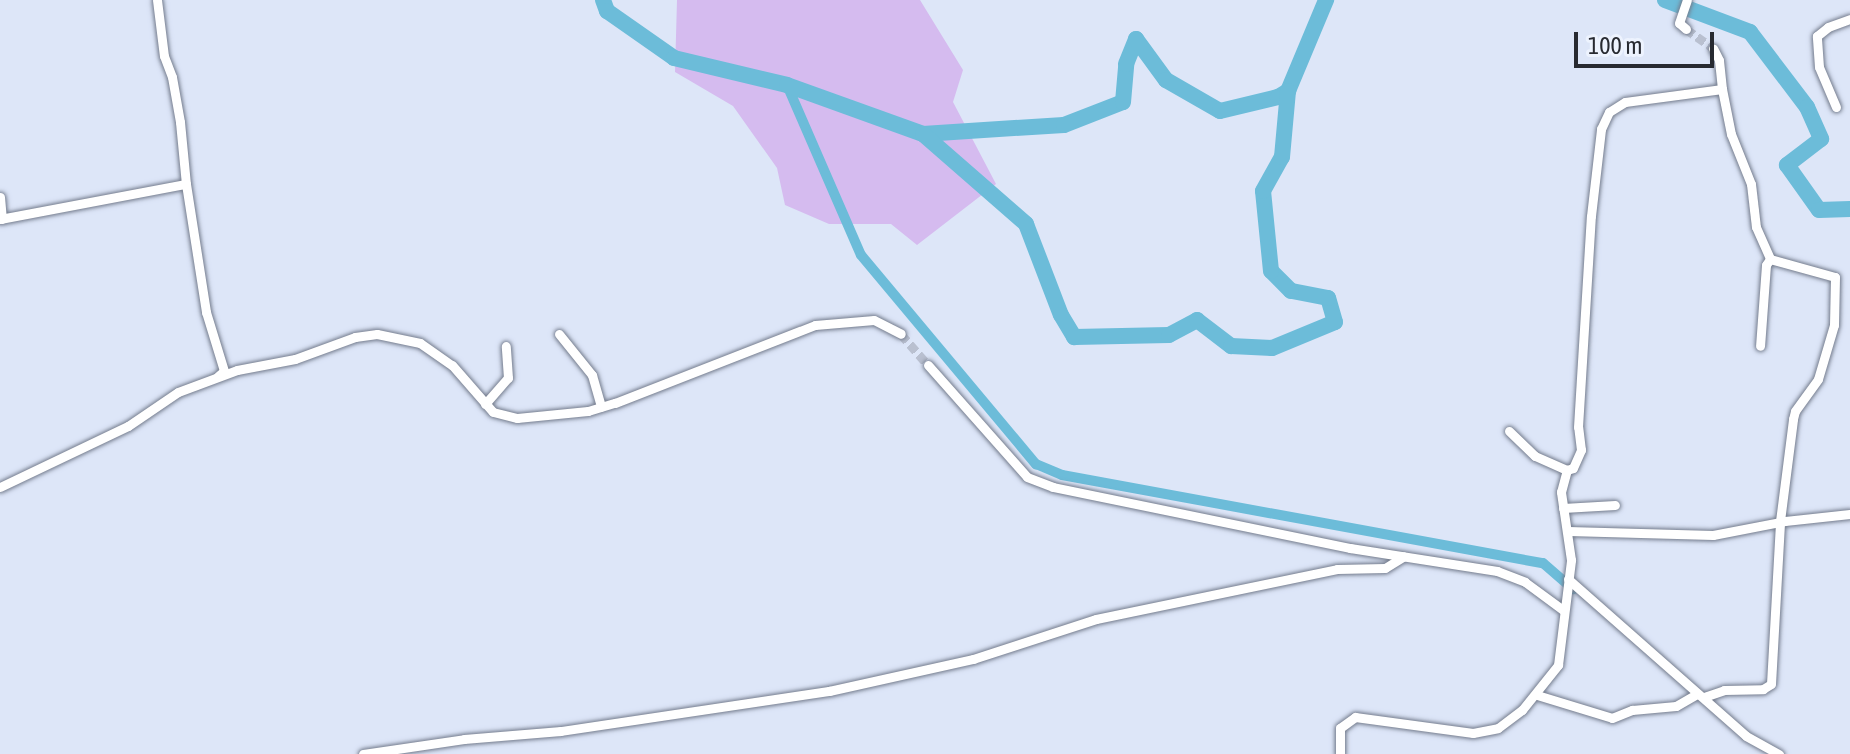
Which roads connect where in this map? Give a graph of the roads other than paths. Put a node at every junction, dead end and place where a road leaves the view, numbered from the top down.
1 (157, 0) edge
2 (1687, 0) edge
3 (1850, 19) edge
4 (1686, 29) dead end
5 (1713, 48) tunnel mouth
6 (1722, 89) junction
7 (1836, 107) dead end
8 (186, 184) junction
9 (0, 197) edge
10 (1, 219) edge
11 (1770, 259) junction
12 (559, 334) dead end
13 (901, 334) tunnel mouth
14 (506, 346) dead end
15 (1760, 346) dead end
16 (928, 365) tunnel mouth
17 (218, 376) junction
18 (485, 404) junction
19 (601, 407) junction
20 (1509, 431) dead end
21 (1567, 470) junction
22 (0, 487) edge
23 (1615, 505) dead end
24 (1563, 508) junction
25 (1850, 514) edge
26 (1780, 521) junction
27 (1568, 531) junction
28 (1404, 556) junction
29 (1567, 584) junction
30 (1563, 607) junction
31 (1537, 695) junction
32 (1695, 697) junction
33 (363, 754) edge
34 (1340, 754) edge
35 (1779, 754) edge

1 - 8 street
2 - 4 street
3 - 7 street
5 - 6 street
6 - 11 street
6 - 21 street
8 - 10 street
8 - 17 street
9 - 10 street
11 - 15 street
11 - 26 street
12 - 19 street
13 - 19 street
14 - 18 street
16 - 28 street
17 - 18 street
17 - 22 street
18 - 19 street
20 - 21 street
21 - 24 street
23 - 24 street
24 - 27 street
25 - 26 street
26 - 27 street
26 - 32 street
27 - 29 street
28 - 30 street
28 - 33 street
29 - 30 street
29 - 32 street
30 - 31 street
31 - 32 street
31 - 34 street
32 - 35 street

